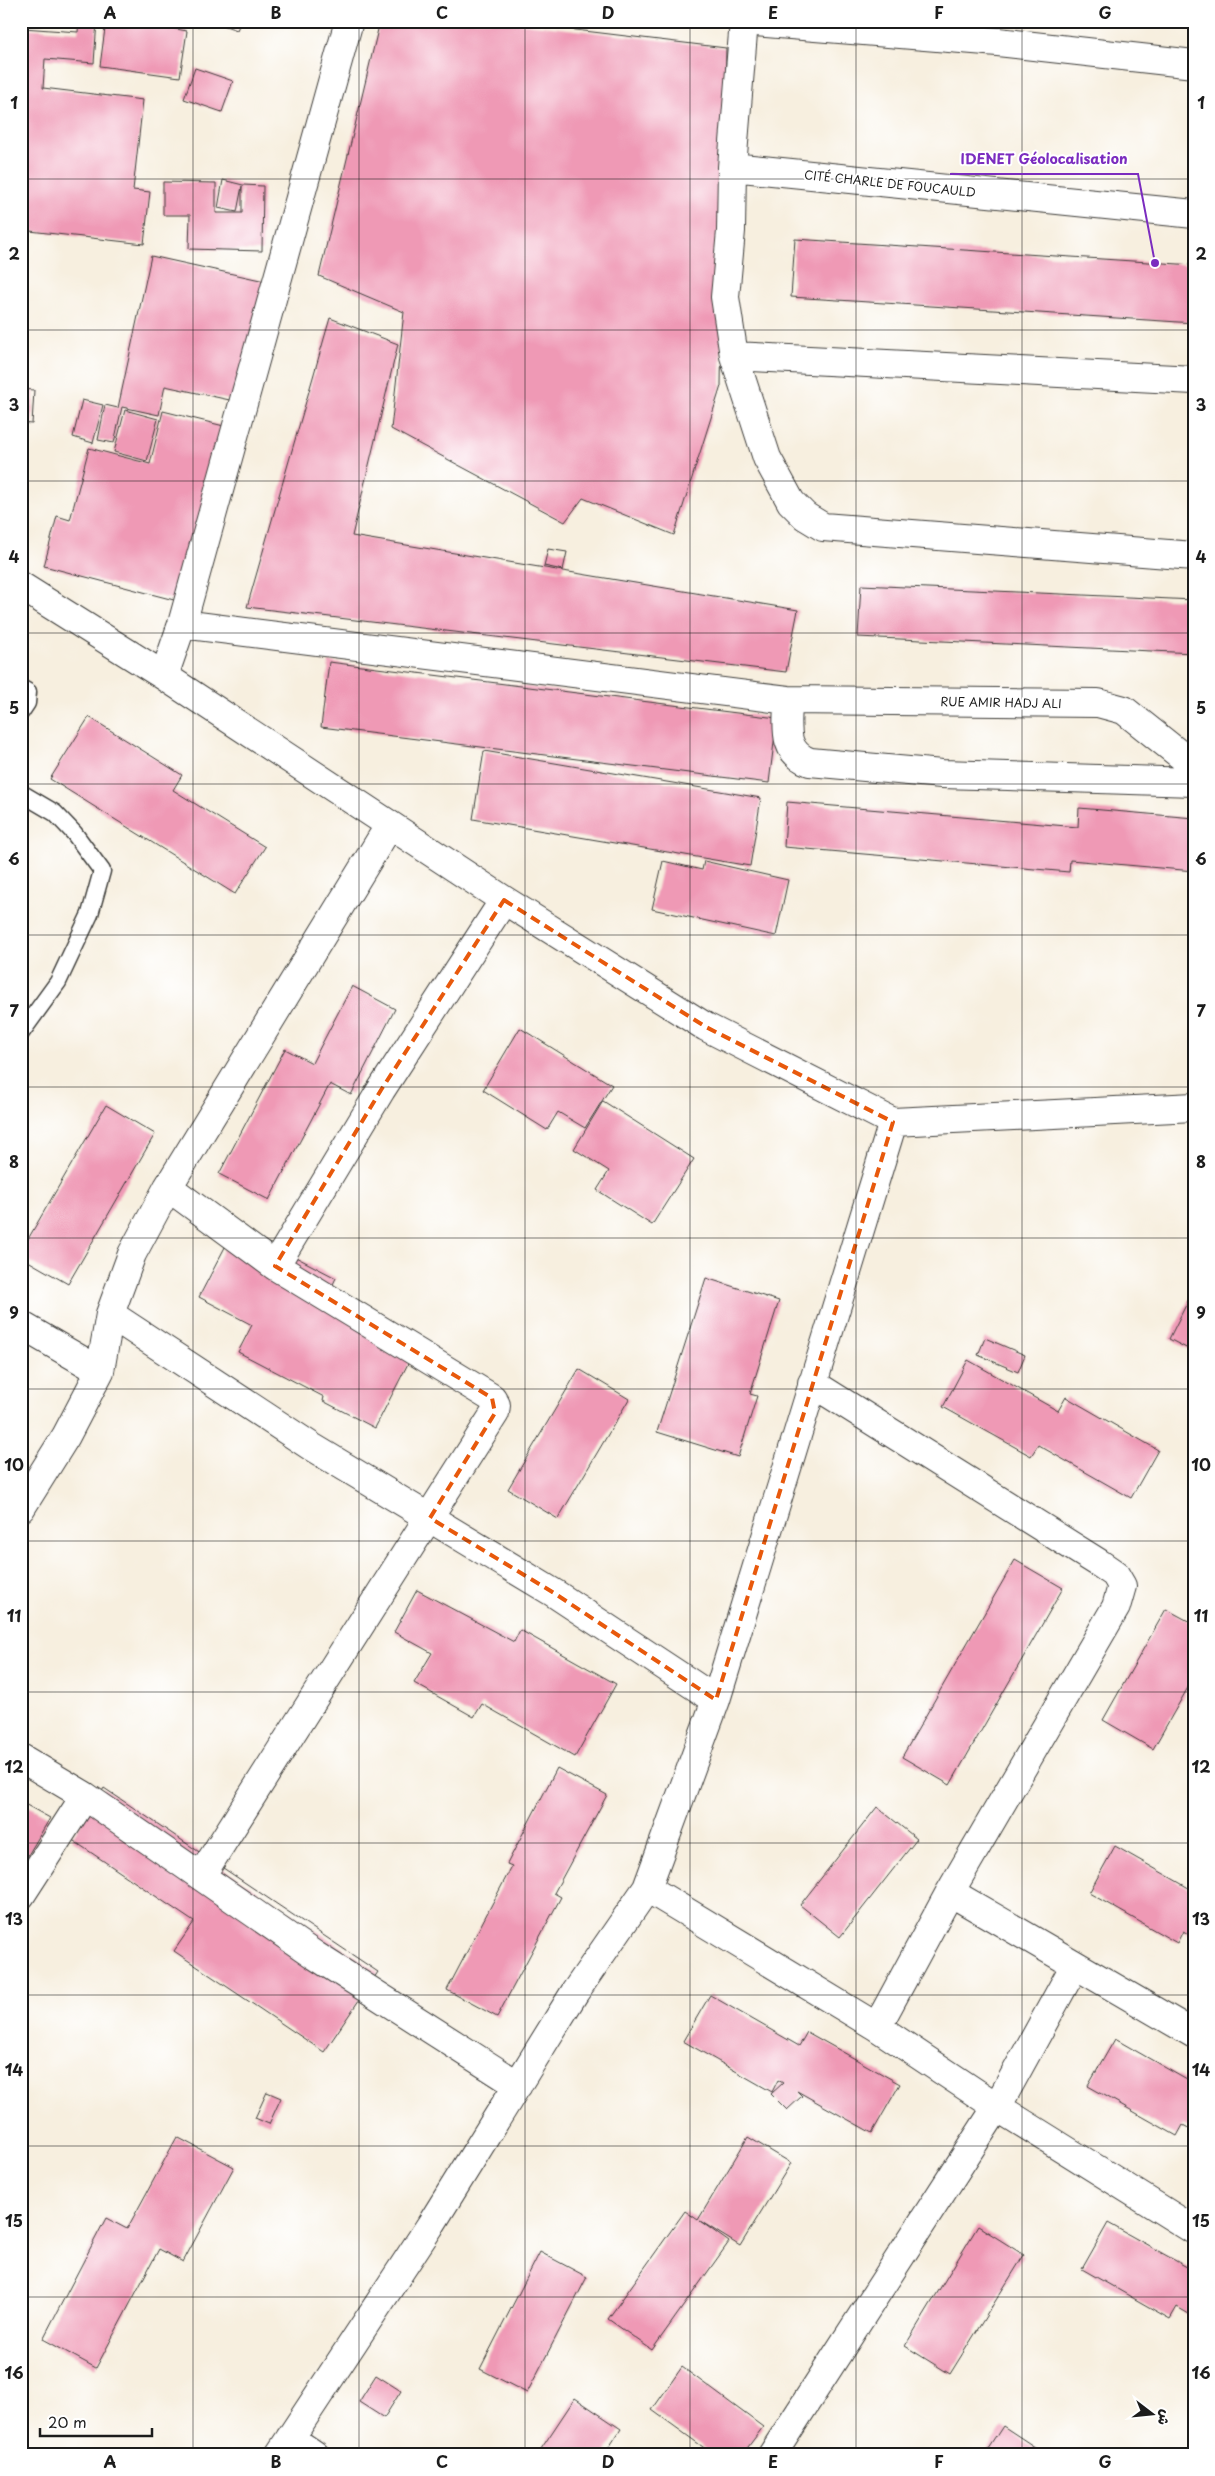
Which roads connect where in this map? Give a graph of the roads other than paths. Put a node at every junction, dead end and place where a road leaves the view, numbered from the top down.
1 (349, 21) edge
2 (743, 21) edge
3 (1194, 64) edge
4 (732, 167) junction
5 (1194, 214) edge
6 (734, 356) junction
7 (1194, 380) edge
8 (1194, 556) edge
9 (21, 586) edge
10 (182, 624) junction
11 (164, 676) junction
12 (21, 688) edge
13 (788, 700) junction
14 (21, 712) edge
15 (1194, 766) edge
16 (1194, 782) edge
17 (21, 793) edge
18 (389, 826) junction
19 (504, 900) junction
20 (21, 1033) edge
21 (1194, 1107) edge
22 (893, 1122) junction
23 (168, 1187) junction
24 (275, 1266) junction
25 (110, 1314) junction
26 (21, 1325) edge
27 (100, 1371) junction
28 (812, 1384) junction
29 (21, 1508) edge
30 (430, 1518) junction
31 (716, 1700) junction
32 (21, 1758) edge
33 (85, 1796) junction
34 (201, 1876) junction
35 (647, 1888) junction
36 (950, 1892) junction
37 (21, 1895) edge
38 (1075, 1965) junction
39 (877, 2028) junction
40 (1194, 2034) edge
41 (518, 2085) junction
42 (996, 2107) junction
43 (1194, 2230) edge
44 (284, 2446) edge
45 (315, 2455) edge
46 (772, 2455) edge

1 - 10 street
2 - 3 street
2 - 4 street
4 - 5 street, CITÉ CHARLE DE FOUCAULD
4 - 6 street
6 - 7 street
6 - 8 street
9 - 11 street
10 - 11 street
10 - 13 street, RUE AMIR HADJ ALI
11 - 18 street
12 - 14 lane
13 - 15 street, RUE AMIR HADJ ALI
13 - 16 street
17 - 20 lane
18 - 19 street
18 - 23 street
19 - 22 street
19 - 24 street
21 - 22 street
22 - 28 street
23 - 24 street
23 - 25 street
24 - 30 street
25 - 27 street
25 - 30 street
26 - 27 street
27 - 29 street
28 - 31 street
28 - 36 street
30 - 31 street
30 - 34 street
31 - 35 street
32 - 33 street
33 - 34 street
33 - 37 street
34 - 41 street
35 - 39 street
35 - 41 street
36 - 38 street
36 - 39 street
38 - 40 street
38 - 42 street
39 - 42 street
41 - 44 street
42 - 43 street
42 - 46 street
44 - 45 street

